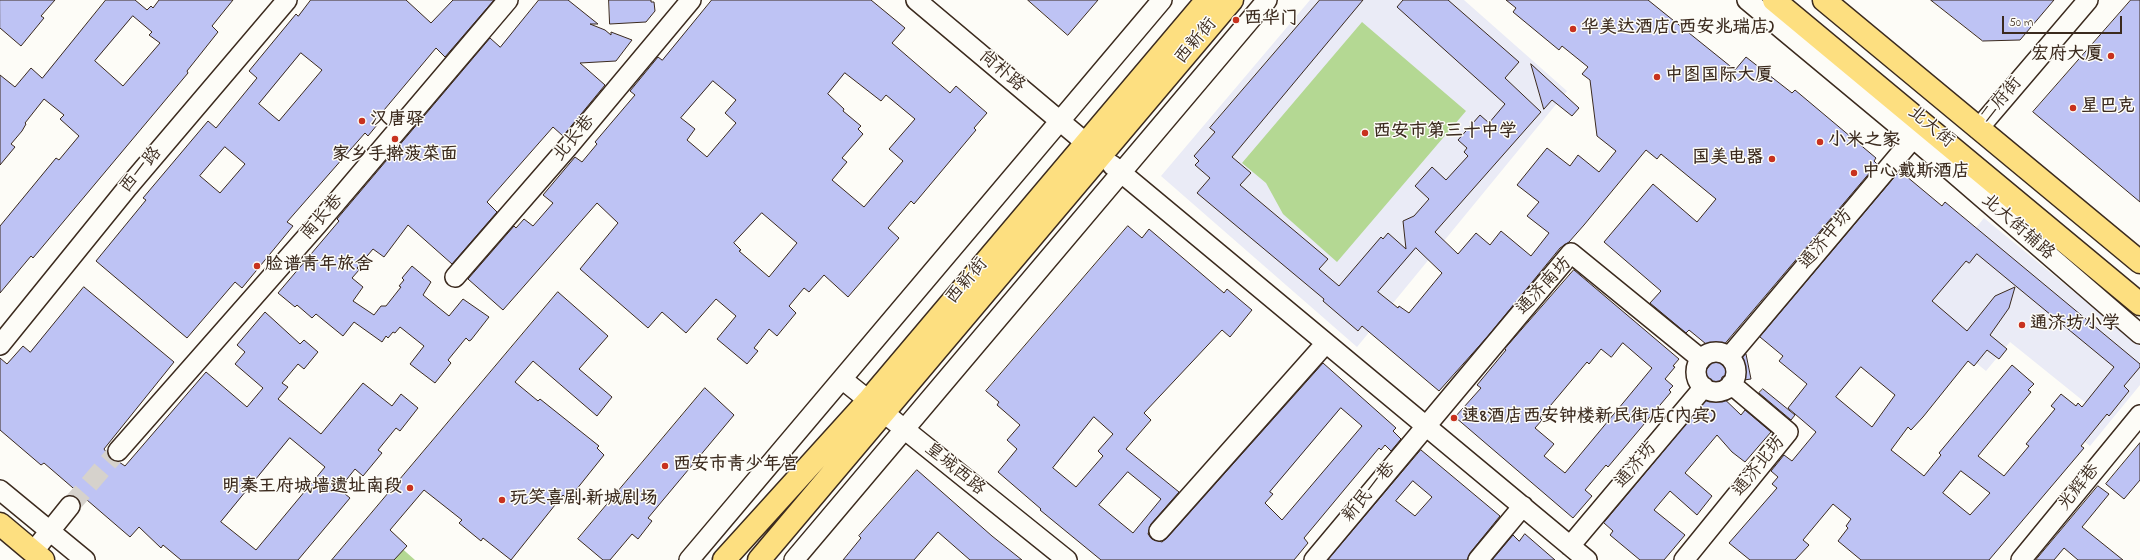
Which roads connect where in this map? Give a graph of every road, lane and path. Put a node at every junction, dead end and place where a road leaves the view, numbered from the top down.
1 (287, 0) edge
2 (508, 0) edge
3 (692, 0) edge
4 (916, 0) edge
5 (1162, 0) edge
6 (1207, 0) edge
7 (1232, 0) edge
8 (1267, 0) edge
9 (1747, 0) edge
10 (1774, 0) edge
11 (1824, 0) edge
12 (1840, 0) edge
13 (2088, 0) edge
14 (1060, 121) junction
15 (1982, 125) junction
16 (1919, 131) junction
17 (1093, 149) junction
18 (1120, 172) junction
19 (2140, 248) edge
20 (2140, 262) edge
21 (455, 277) dead end
22 (2140, 304) edge
23 (2140, 334) edge
24 (1326, 343) junction
25 (0, 345) edge
26 (1729, 357) junction
27 (1701, 359) junction
28 (842, 379) junction
29 (1731, 384) junction
30 (1704, 387) junction
31 (876, 407) junction
32 (2140, 415) edge
33 (1426, 426) junction
34 (904, 430) junction
35 (118, 451) tunnel mouth
36 (0, 490) edge
37 (70, 506) tunnel mouth
38 (1523, 506) junction
39 (0, 524) edge
40 (50, 531) junction
41 (1160, 531) dead end
42 (1570, 546) junction
43 (38, 556) edge
44 (85, 560) edge
45 (689, 560) edge
46 (724, 560) edge
47 (759, 560) edge
48 (794, 560) edge
49 (1067, 560) edge
50 (1314, 560) edge
51 (1478, 560) edge
52 (1587, 560) edge
53 (1684, 560) edge
54 (2021, 560) edge

1 - 25 street, 西一路
2 - 35 street, 南长巷
3 - 21 street, 北长巷
4 - 14 street, 尚朴路
5 - 14 street
6 - 17 main road, 西新街
7 - 17 main road, 西新街
8 - 18 street
9 - 16 street, 北大街辅路
10 - 16 main road, 北大街
11 - 15 main road, 北大街
12 - 15 street
13 - 15 street, 二府街
14 - 17 street, 尚朴路
14 - 28 street
15 - 19 street
15 - 20 main road, 北大街
16 - 22 main road, 北大街
16 - 23 street, 北大街辅路
16 - 26 street, 通济中坊
17 - 18 street, 尚朴路
17 - 31 main road, 西新街
18 - 24 street, 尚朴路
18 - 34 street
24 - 33 street, 尚朴路
24 - 41 street
26 - 27 street
26 - 29 street
27 - 30 street
27 - 33 street, 通济南坊
28 - 31 street, 皇城西路
28 - 45 street
29 - 30 street
29 - 53 street, 通济北坊
30 - 42 street, 通济坊
31 - 34 street, 皇城西路
31 - 46 main road, 西新街
31 - 47 main road, 西新街
32 - 54 street, 光辉巷
33 - 38 street, 尚朴路
33 - 50 street, 新民一巷
34 - 48 street
34 - 49 street, 皇城西路
36 - 40 street
37 - 40 street
38 - 42 street, 尚朴路
38 - 51 street
39 - 43 main road
40 - 43 street
40 - 44 street
42 - 52 street, 尚朴路

